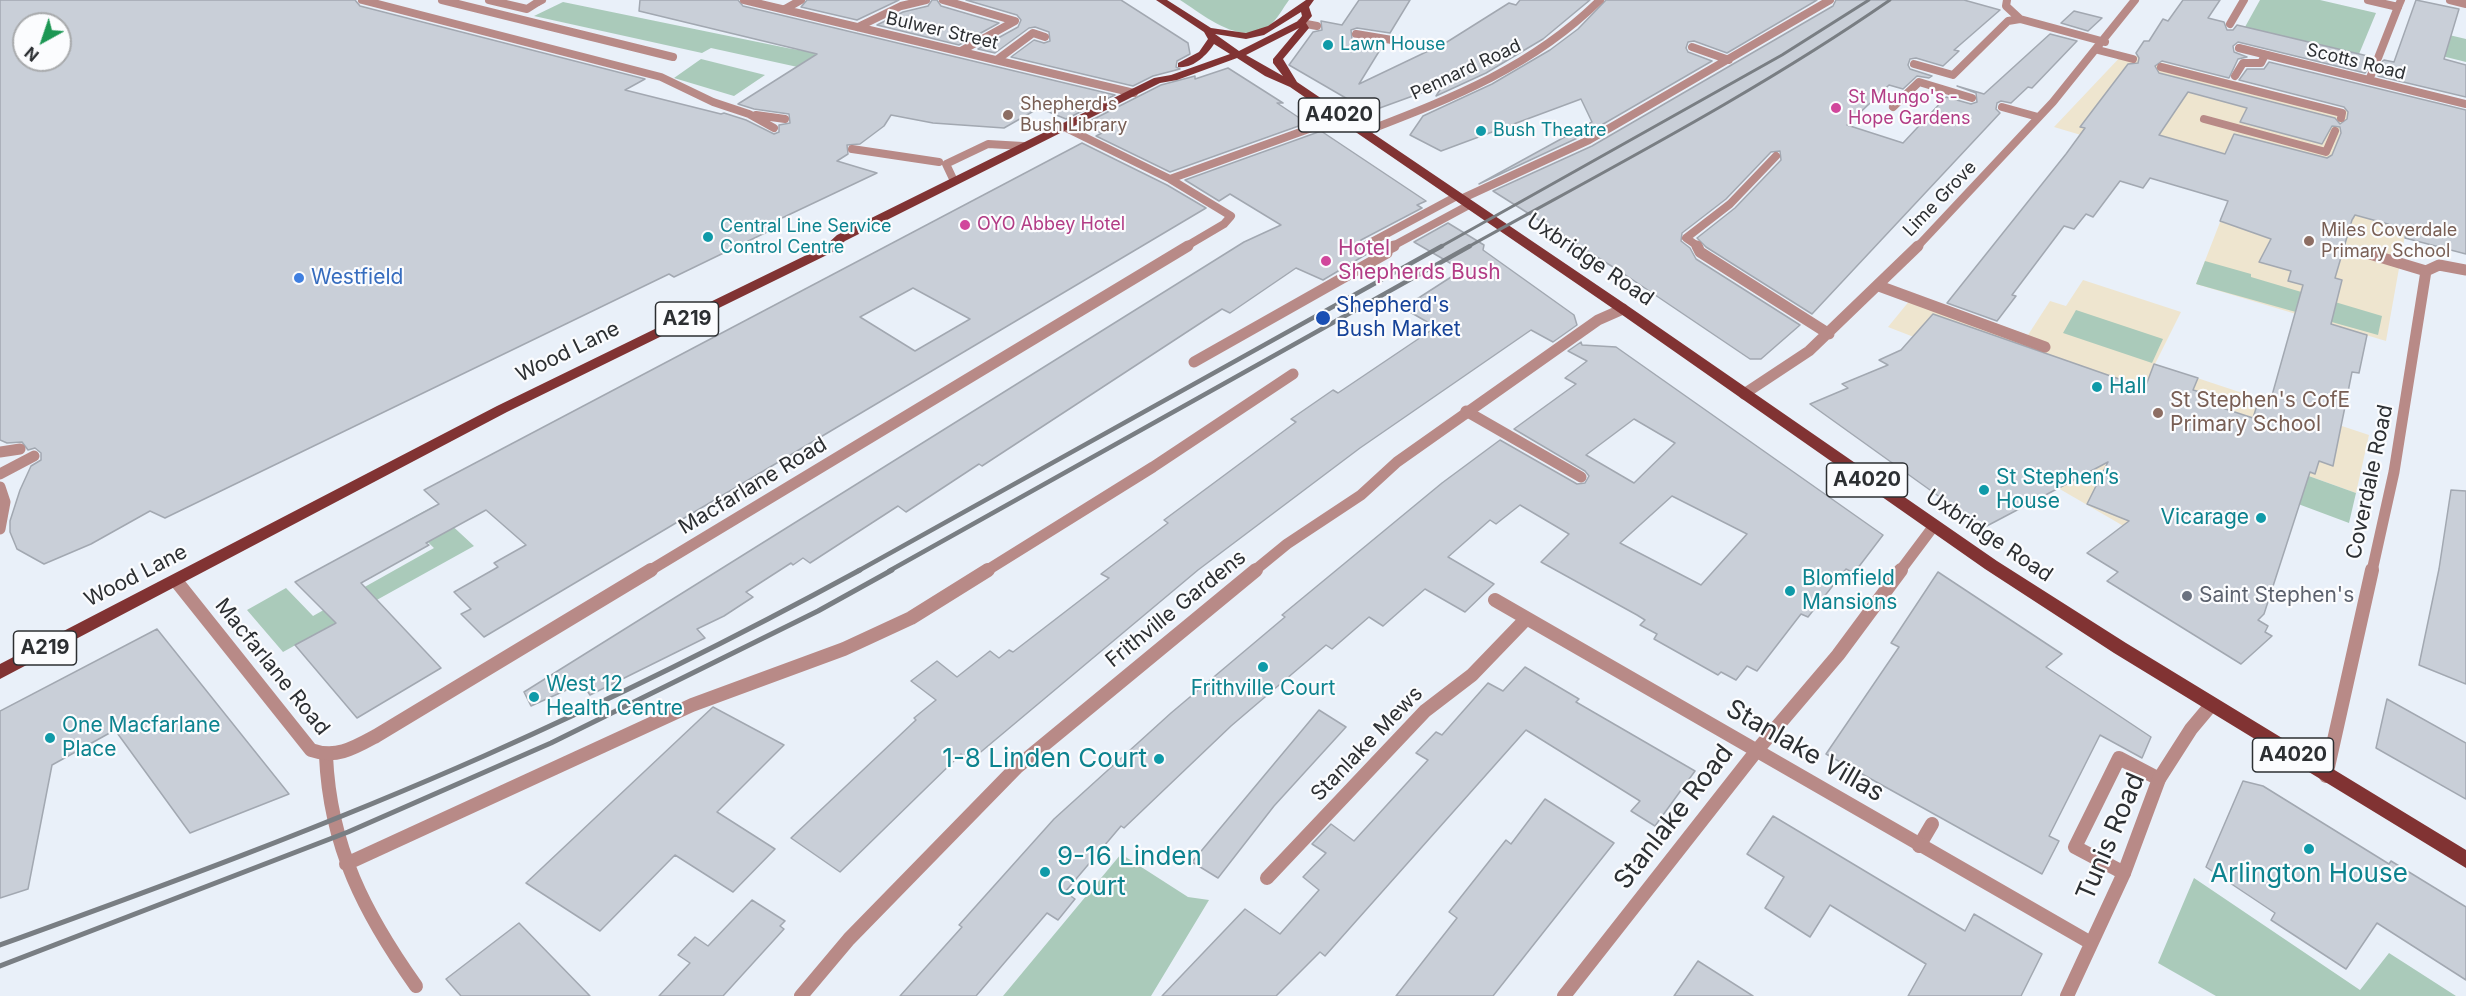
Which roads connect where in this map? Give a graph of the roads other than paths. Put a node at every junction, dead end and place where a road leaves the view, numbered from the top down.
1 (362, 0) edge
2 (442, 0) edge
3 (489, 0) edge
4 (744, 0) edge
5 (801, 0) edge
6 (926, 0) edge
7 (943, 0) edge
8 (1161, 0) edge
9 (1600, 0) edge
10 (1830, 0) edge
11 (2007, 0) edge
12 (2135, 0) edge
13 (2244, 0) edge
14 (2368, 0) edge
15 (2450, 0) edge
16 (540, 1) edge
17 (2399, 3) edge
18 (1308, 4) edge
19 (2466, 4) edge
20 (785, 9) junction
21 (2020, 19) junction
22 (2230, 24) dead end
23 (1317, 26) dead end
24 (858, 27) junction
25 (1300, 28) junction
26 (1211, 34) junction
27 (1356, 34) dead end
28 (1045, 37) dead end
29 (1392, 40) dead end
30 (2101, 46) junction
31 (1692, 47) dead end
32 (2239, 48) dead end
33 (961, 51) junction
34 (1238, 54) junction
35 (2265, 55) junction
36 (673, 57) dead end
37 (2378, 58) dead end
38 (998, 59) junction
39 (2133, 59) dead end
40 (1729, 60) junction
41 (1914, 63) dead end
42 (2161, 66) dead end
43 (2374, 68) dead end
44 (2235, 76) dead end
45 (1158, 80) junction
46 (2369, 80) junction
47 (1294, 85) junction
48 (1134, 93) junction
49 (1972, 98) dead end
50 (2466, 104) edge
51 (1893, 107) dead end
52 (2002, 107) dead end
53 (749, 114) junction
54 (1342, 117) junction
55 (2038, 117) junction
56 (2341, 118) dead end
57 (785, 119) dead end
58 (2204, 119) dead end
59 (1064, 127) junction
60 (774, 128) dead end
61 (2335, 131) dead end
62 (1364, 132) junction
63 (865, 138) dead end
64 (1023, 146) junction
65 (852, 149) dead end
66 (873, 151) junction
67 (1776, 156) dead end
68 (939, 162) dead end
69 (1170, 179) junction
70 (954, 180) junction
71 (1462, 200) junction
72 (1364, 246) dead end
73 (2363, 252) dead end
74 (2429, 269) junction
75 (2466, 270) edge
76 (1879, 286) junction
77 (1623, 309) junction
78 (1829, 334) junction
79 (2045, 347) dead end
80 (1194, 362) dead end
81 (1293, 374) dead end
82 (1744, 394) junction
83 (1466, 411) junction
84 (20, 449) dead end
85 (0, 452) edge
86 (34, 456) dead end
87 (0, 474) edge
88 (1581, 477) dead end
89 (0, 487) edge
90 (1933, 527) junction
91 (0, 528) edge
92 (177, 582) junction
93 (1495, 600) dead end
94 (1526, 619) junction
95 (0, 672) edge
96 (2212, 704) junction
97 (1758, 749) junction
98 (326, 756) junction
99 (2326, 776) junction
100 (2159, 779) junction
101 (1932, 824) dead end
102 (1919, 846) junction
103 (2466, 860) edge
104 (346, 864) junction
105 (2124, 873) junction
106 (1267, 878) dead end
107 (2091, 943) junction
108 (416, 986) dead end
109 (801, 996) edge
110 (1564, 996) edge
111 (2067, 996) edge

1 - 53 street
2 - 36 street
3 - 16 street
4 - 20 street, Bulwer Street
5 - 20 street
6 - 24 street
7 - 33 street
8 - 26 main road, Uxbridge Road
9 - 62 street, Pennard Road
10 - 40 street
11 - 21 street
12 - 30 street, Lime Grove
13 - 22 street
14 - 17 street
15 - 19 street
17 - 37 street
18 - 25 main road
18 - 26 main road
20 - 24 street, Bulwer Street
21 - 30 street
21 - 41 street
23 - 25 street
24 - 33 street, Bulwer Street
25 - 34 main road, A219
25 - 47 main road, Uxbridge Road / A4020
26 - 34 main road, Uxbridge Road / A4020
26 - 45 main road, Wood Lane / A219
27 - 29 street
28 - 38 street
30 - 39 street
30 - 55 street, Lime Grove
31 - 40 street
32 - 35 street, Scotts Road
33 - 38 street, Bulwer Street
34 - 45 main road, Wood Lane / A219
34 - 47 main road, Uxbridge Road / A4020
35 - 44 street
35 - 46 street, Scotts Road
38 - 48 street, Bulwer Street
40 - 71 street
42 - 56 street
43 - 46 street
45 - 48 main road, Wood Lane / A219
46 - 50 street, Scotts Road
47 - 54 main road, Uxbridge Road / A4020
48 - 59 main road, Wood Lane / A219
49 - 51 street
52 - 55 street
53 - 57 street
53 - 60 street
54 - 62 main road, Uxbridge Road / A4020
54 - 69 street
55 - 76 street, Lime Grove
58 - 61 street
59 - 64 main road, Wood Lane / A219
59 - 69 street, Macfarlane Road
62 - 71 main road, Uxbridge Road / A4020
63 - 66 street
64 - 70 main road, Wood Lane / A219
64 - 70 street
65 - 66 street
66 - 68 street
67 - 78 street
69 - 98 street, Macfarlane Road
70 - 92 main road, Wood Lane / A219
71 - 72 street
71 - 77 main road, Uxbridge Road / A4020
71 - 80 street
73 - 74 street
74 - 75 street
74 - 99 street, Coverdale Road
76 - 78 street, Lime Grove
76 - 79 street
77 - 82 main road, Uxbridge Road / A4020
77 - 83 street, Frithville Gardens
78 - 82 street, Lime Grove
81 - 104 street
82 - 90 main road, Uxbridge Road / A4020
83 - 88 street
83 - 109 street, Frithville Gardens
84 - 85 street
86 - 87 street
89 - 91 street
90 - 96 main road, Uxbridge Road / A4020
90 - 97 street, Stanlake Road
92 - 95 main road, Wood Lane / A219
92 - 98 street, Macfarlane Road
93 - 94 street, Stanlake Villas
94 - 97 street, Stanlake Villas
94 - 106 street, Stanlake Mews
96 - 99 main road, Uxbridge Road / A4020
96 - 100 street, Tunis Road
97 - 102 street, Stanlake Villas
97 - 110 street, Stanlake Road
98 - 104 street
99 - 103 main road, Uxbridge Road / A4020
100 - 105 street, Tunis Road
100 - 105 street
101 - 102 street
102 - 107 street, Stanlake Villas
104 - 108 street
105 - 107 street, Tunis Road
107 - 111 street, Tunis Road

